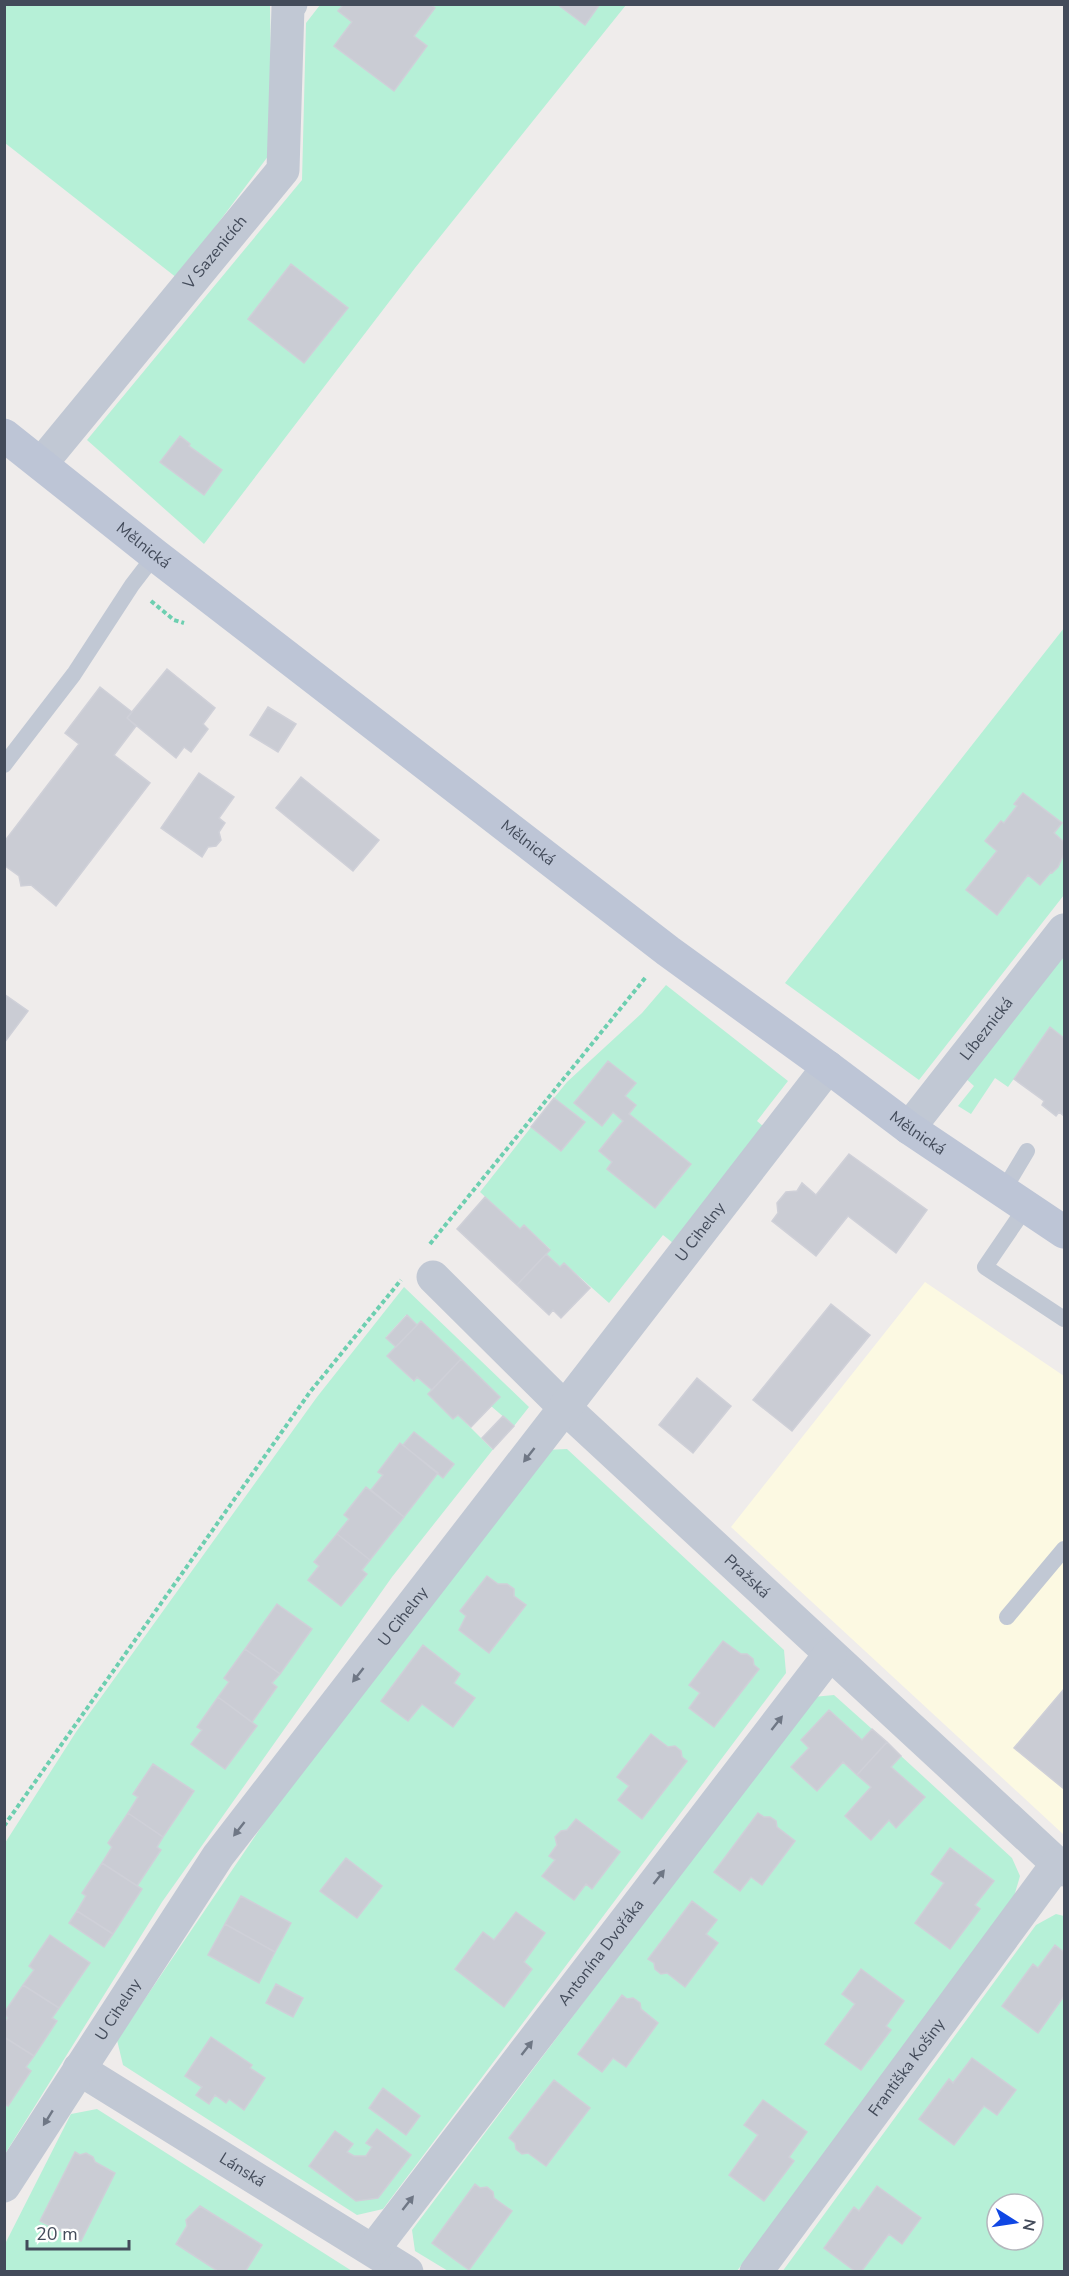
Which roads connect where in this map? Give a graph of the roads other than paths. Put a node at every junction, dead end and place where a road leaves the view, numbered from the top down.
1 (291, 4) edge
2 (4, 435) edge
3 (41, 464) junction
4 (155, 555) junction
5 (4, 765) edge
6 (1065, 930) edge
7 (828, 1067) junction
8 (909, 1128) junction
9 (1027, 1151) dead end
10 (1014, 1199) junction
11 (1065, 1232) edge
12 (420, 1275) road end
13 (1065, 1319) edge
14 (565, 1408) junction
15 (1065, 1549) edge
16 (1006, 1617) dead end
17 (830, 1654) junction
18 (1061, 1867) edge
19 (79, 2069) junction
20 (4, 2186) edge
21 (373, 2250) junction
22 (407, 2271) edge
23 (756, 2271) edge

1 - 3 street, V Sazenicích
2 - 3 main road, Mělnická
3 - 4 main road, Mělnická
4 - 5 lane
4 - 7 main road, Mělnická
6 - 8 street, Líbeznická
7 - 8 main road, Mělnická
7 - 14 street, U Cihelny
8 - 10 main road, Mělnická
9 - 10 lane
10 - 11 main road, Mělnická
10 - 13 lane
12 - 14 street, Pražská
14 - 17 street, Pražská
14 -> 19 street, U Cihelny
15 - 16 lane
17 - 18 street, Pražská
21 -> 17 street, Antonína Dvořáka
18 - 23 street, Františka Košiny
19 -> 20 street, U Cihelny
19 - 21 street, Lánská
21 - 22 street, Lánská

